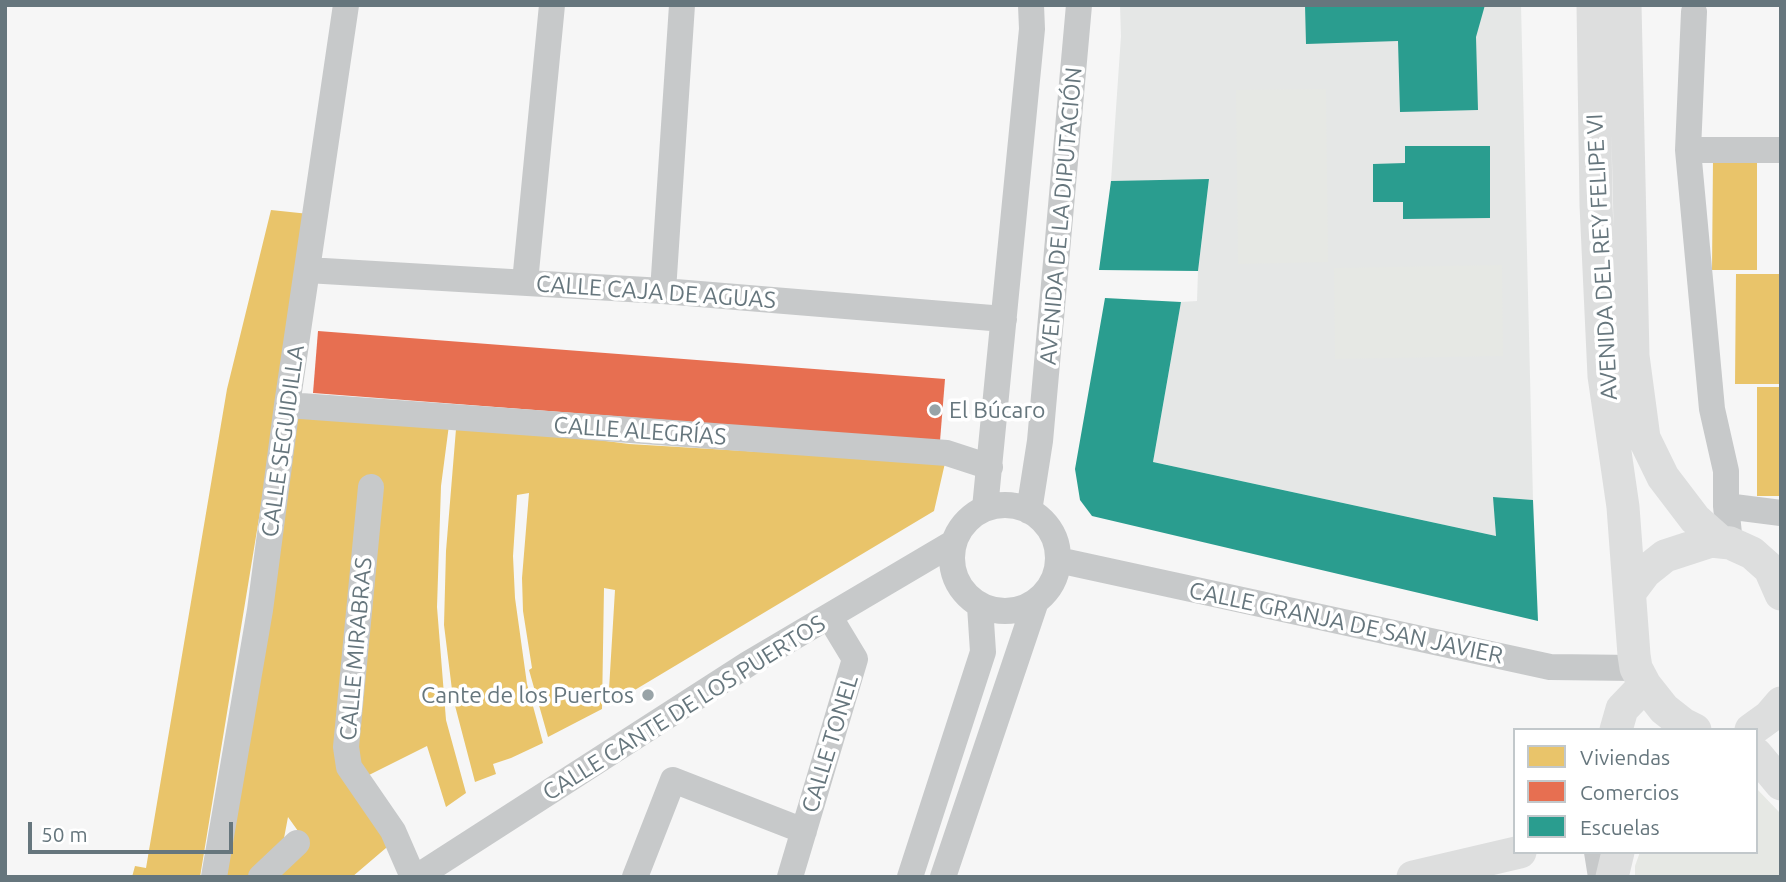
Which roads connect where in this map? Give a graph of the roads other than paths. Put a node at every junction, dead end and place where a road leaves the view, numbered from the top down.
1 (346, 5) edge
2 (552, 5) edge
3 (682, 5) edge
4 (1031, 5) edge
5 (1079, 5) edge
6 (1593, 5) edge
7 (1625, 5) edge
8 (1694, 12) dead end
9 (1781, 149) edge
10 (1688, 150) junction
11 (307, 270) junction
12 (525, 282) junction
13 (663, 290) junction
14 (1004, 319) junction
15 (287, 405) junction
16 (990, 467) junction
17 (371, 487) dead end
18 (1726, 506) junction
19 (985, 508) junction
20 (1030, 511) junction
21 (1781, 513) edge
22 (953, 543) junction
23 (1726, 543) junction
24 (1058, 560) junction
25 (1630, 592) junction
26 (1781, 594) edge
27 (1036, 601) junction
28 (979, 606) junction
29 (829, 616) junction
30 (1641, 676) junction
31 (1781, 703) edge
32 (1617, 728) edge
33 (1692, 728) edge
34 (1754, 728) edge
35 (1758, 756) edge
36 (1781, 783) edge
37 (804, 831) junction
38 (297, 844) dead end
39 (1513, 854) edge
40 (1597, 854) edge
41 (1618, 854) edge
42 (214, 877) edge
43 (261, 877) edge
44 (415, 877) edge
45 (635, 877) edge
46 (790, 877) edge
47 (910, 877) edge
48 (943, 877) edge
49 (1413, 877) edge
50 (1601, 877) edge
51 (1612, 877) edge

1 - 11 street, CALLE SEGUIDILLA
2 - 12 street
3 - 13 street
4 - 14 street, AVENIDA DE LA DIPUTACIÓN
5 - 20 street, AVENIDA DE LA DIPUTACIÓN
6 - 25 main road, AVENIDA DEL REY FELIPE VI
7 - 23 main road, AVENIDA DEL REY FELIPE VI
8 - 10 street
9 - 10 street
10 - 18 street
11 - 12 street, CALLE CAJA DE AGUAS
11 - 15 street, CALLE SEGUIDILLA
12 - 13 street, CALLE CAJA DE AGUAS
13 - 14 street, CALLE CAJA DE AGUAS
14 - 16 street, AVENIDA DE LA DIPUTACIÓN
15 - 16 street, CALLE ALEGRÍAS
15 - 42 street, CALLE SEGUIDILLA
16 - 19 street, AVENIDA DE LA DIPUTACIÓN
17 - 44 street, CALLE MIRABRAS
18 - 21 street
18 - 23 street
19 - 20 street
19 - 22 street
20 - 24 street
22 - 28 street
22 - 29 street, CALLE CANTE DE LOS PUERTOS
23 - 25 main road
23 - 26 main road, AVENIDA DEL REY FELIPE VI
24 - 27 street
24 - 30 street, CALLE GRANJA DE SAN JAVIER
25 - 30 main road, AVENIDA DEL REY FELIPE VI
27 - 28 street
27 - 48 street
28 - 47 street
29 - 37 street, CALLE TONEL
29 - 44 street, CALLE CANTE DE LOS PUERTOS
30 - 32 main road
30 - 33 main road
31 - 34 main road
35 - 36 main road
37 - 45 street
37 - 46 street, CALLE TONEL
38 - 43 street
39 - 49 main road
40 - 50 street
41 - 51 main road

